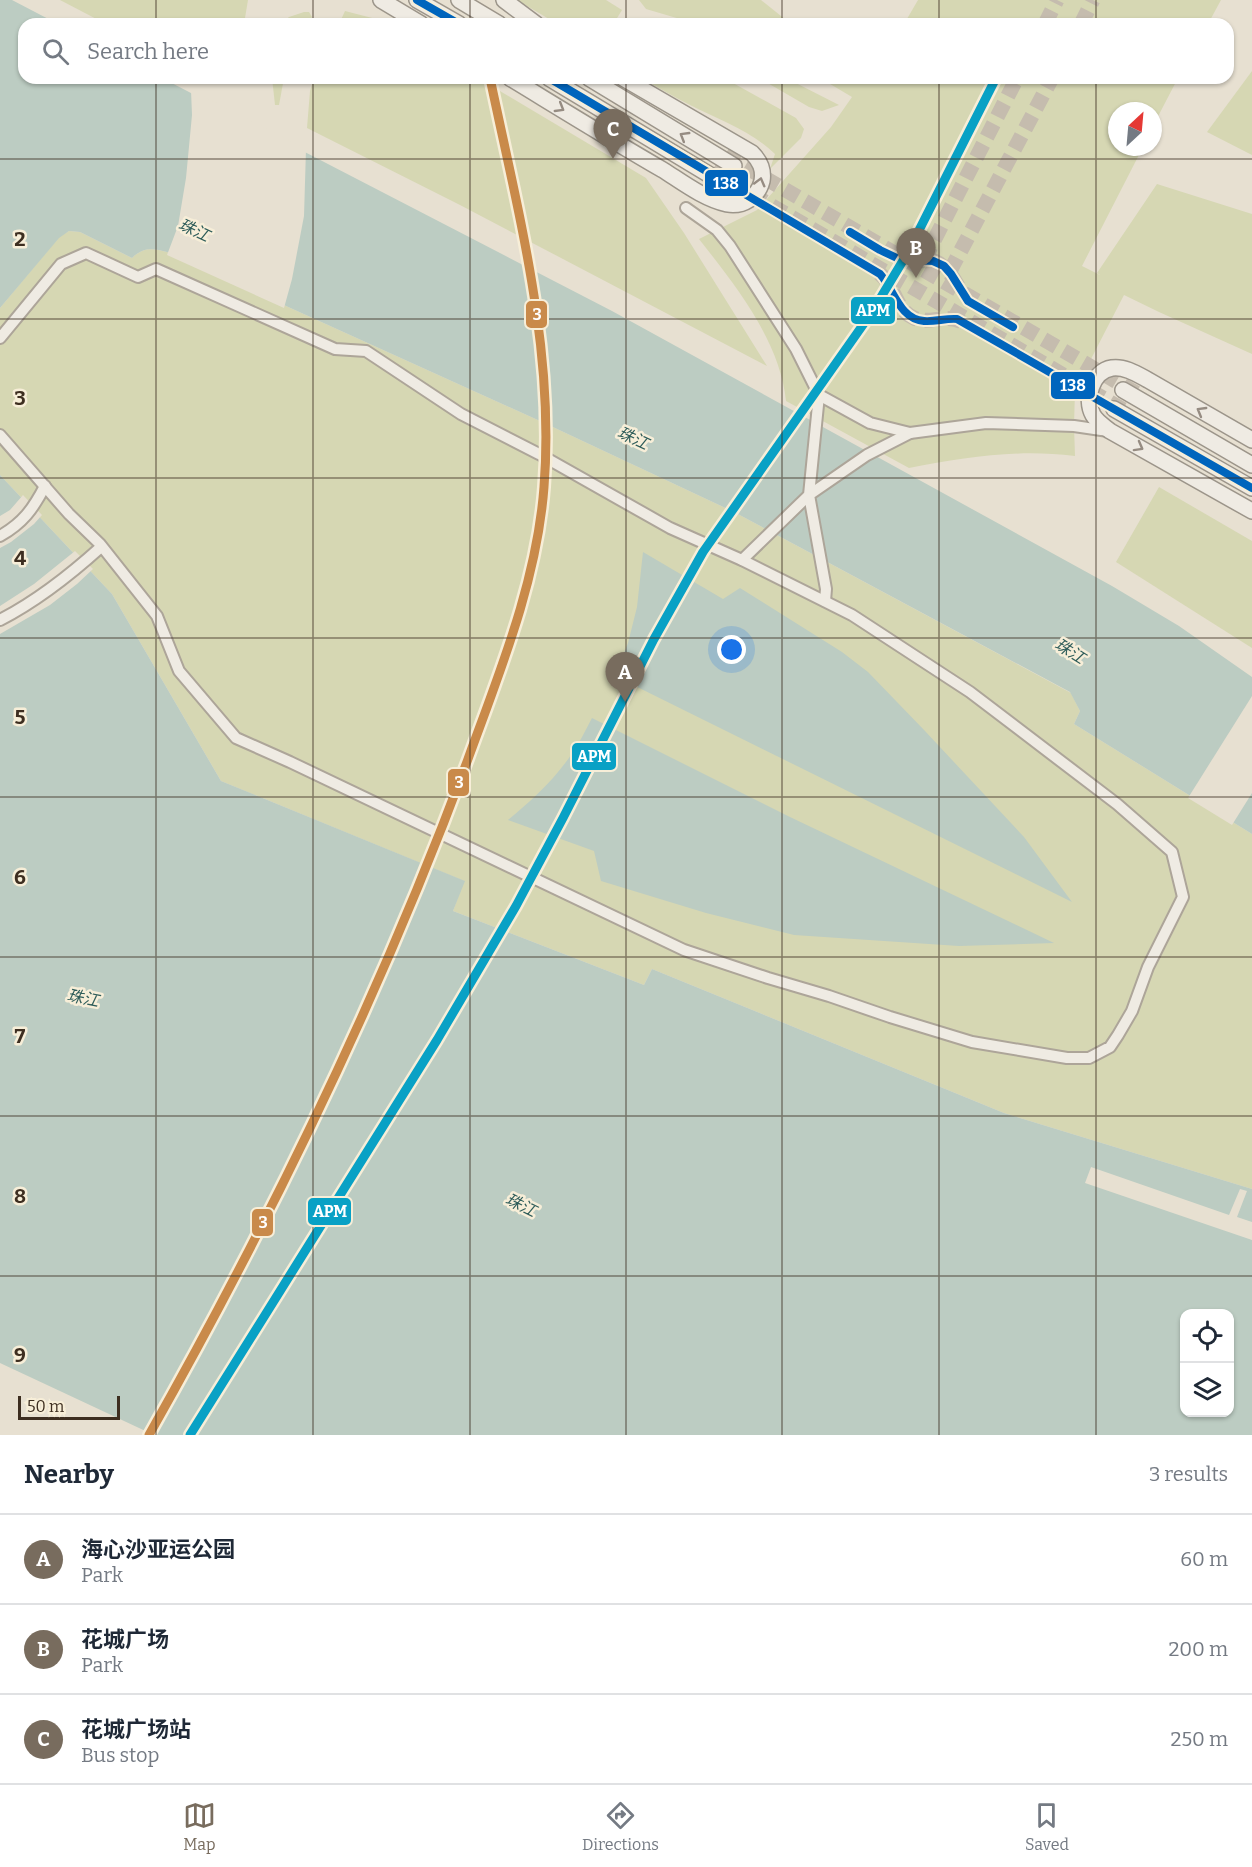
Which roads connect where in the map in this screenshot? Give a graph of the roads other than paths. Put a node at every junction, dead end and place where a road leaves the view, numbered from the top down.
1 (417, 0) edge
2 (459, 0) edge
3 (504, 0) edge
4 (385, 2) edge
5 (411, 18) edge
6 (448, 18) edge
7 (489, 18) edge
8 (528, 18) edge
9 (520, 84) edge
10 (559, 84) edge
11 (598, 84) edge
12 (633, 84) edge
13 (734, 166) tunnel mouth
14 (723, 183) tunnel mouth
15 (686, 208) dead end
16 (0, 338) edge
17 (1124, 390) tunnel mouth
18 (819, 394) junction
19 (1114, 409) tunnel mouth
20 (1110, 431) junction
21 (910, 433) junction
22 (0, 435) edge
23 (1252, 440) edge
24 (1252, 465) edge
25 (45, 486) junction
26 (1252, 488) edge
27 (809, 495) junction
28 (1252, 511) edge
29 (0, 536) edge
30 (101, 546) junction
31 (745, 556) junction
32 (825, 601) junction
33 (0, 621) edge

1 - 6 main road
2 - 7 main road
3 - 8 main road
4 - 5 main road
9 -> 12 main road
10 - 14 main road
13 -> 11 main road
15 - 18 street
16 - 31 street
17 - 24 main road
18 - 21 street
18 - 27 street
19 - 26 main road
20 - 21 street
23 -> 20 main road
20 -> 28 main road
21 - 27 street
22 - 25 street
25 - 29 street
25 - 30 street
27 - 31 street
27 - 32 street
30 - 32 street
30 - 33 street
31 - 32 street

